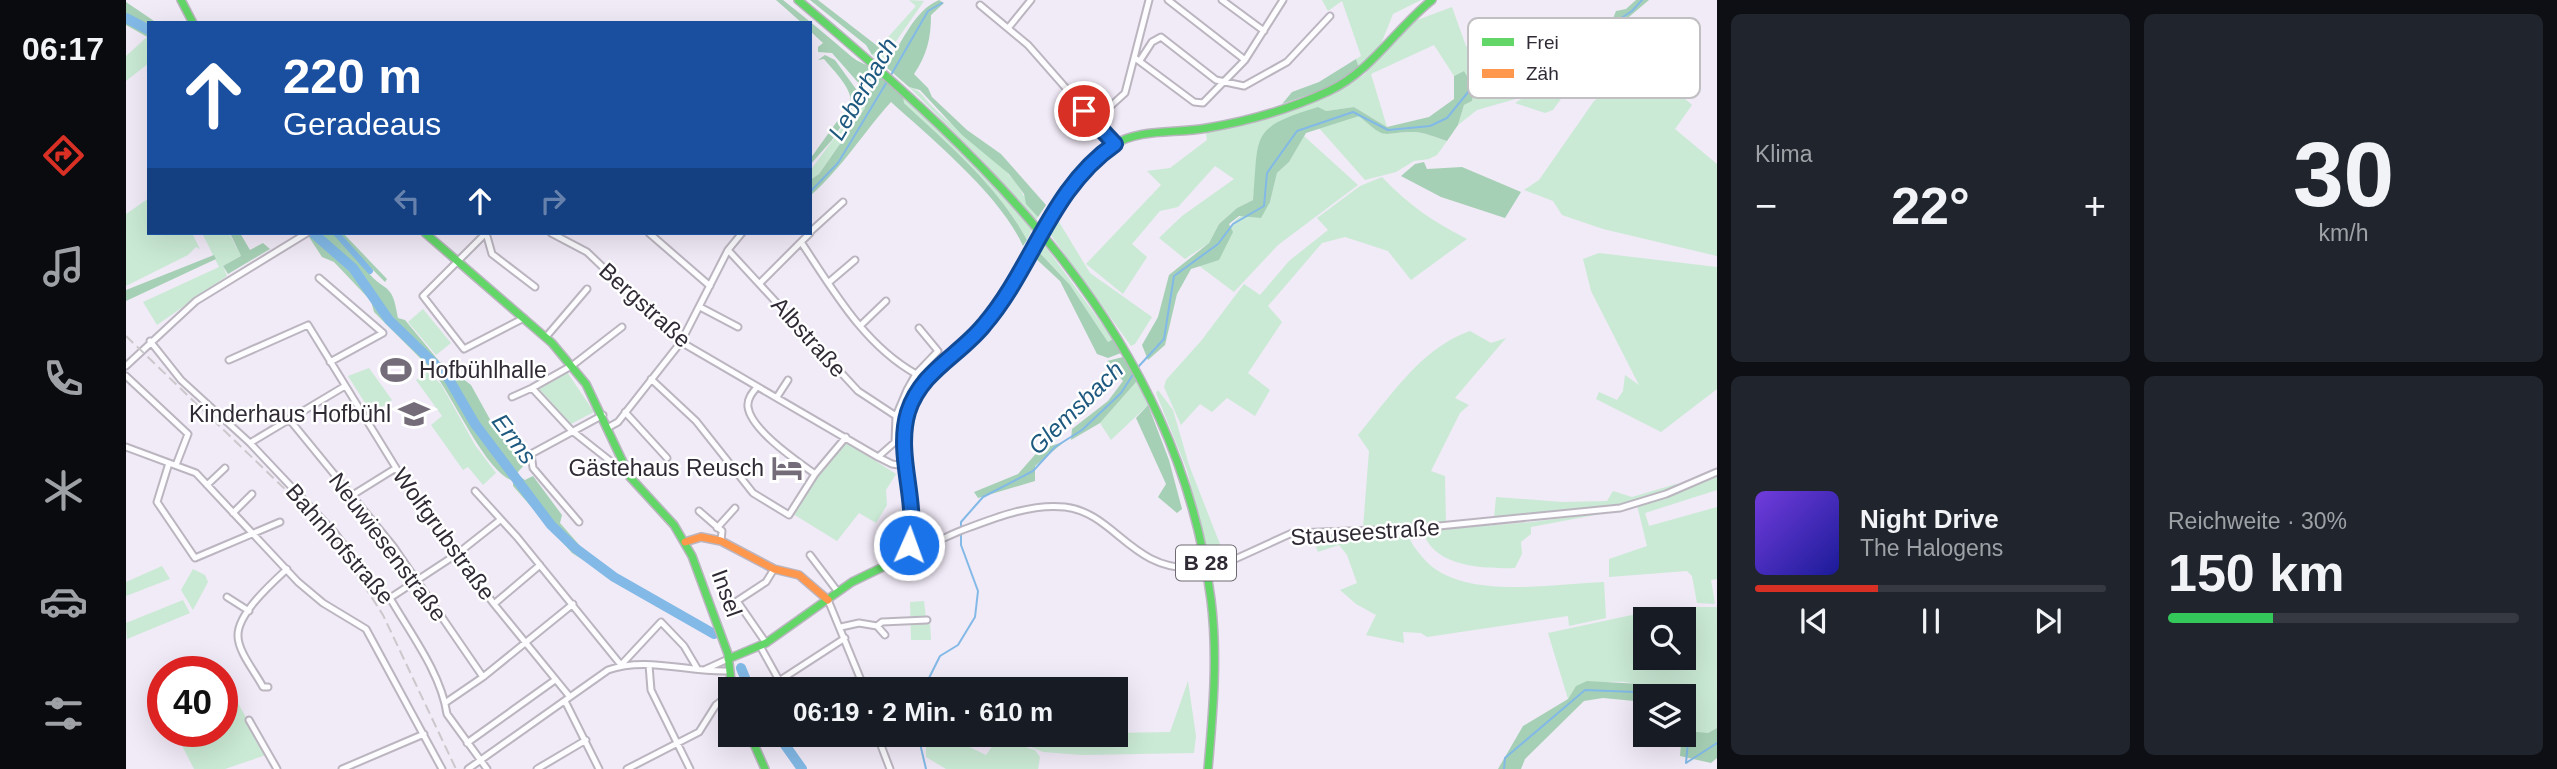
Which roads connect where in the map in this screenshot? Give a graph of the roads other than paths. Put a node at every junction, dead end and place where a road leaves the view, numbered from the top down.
1 (181, 0) edge
2 (798, 0) edge
3 (1031, 0) edge
4 (1149, 0) edge
5 (1168, 0) edge
6 (1222, 0) edge
7 (1283, 0) edge
8 (1432, 0) edge
9 (980, 5) dead end
10 (1330, 16) dead end
11 (192, 21) edge
12 (1009, 27) junction
13 (1264, 31) junction
14 (1138, 58) junction
15 (1245, 60) junction
16 (1222, 83) junction
17 (1093, 122) junction
18 (1115, 144) junction
19 (843, 202) dead end
20 (812, 231) edge
21 (304, 235) edge
22 (427, 235) edge
23 (484, 235) edge
24 (487, 235) edge
25 (555, 235) edge
26 (651, 235) edge
27 (736, 235) edge
28 (808, 235) edge
29 (801, 242) junction
30 (728, 250) junction
31 (855, 260) dead end
32 (457, 261) junction
33 (319, 278) dead end
34 (828, 283) junction
35 (760, 284) junction
36 (710, 286) junction
37 (535, 287) dead end
38 (587, 289) dead end
39 (886, 301) dead end
40 (700, 307) junction
41 (524, 318) junction
42 (860, 326) junction
43 (622, 327) dead end
44 (738, 327) dead end
45 (919, 328) dead end
46 (546, 337) junction
47 (150, 341) junction
48 (681, 342) junction
49 (229, 360) dead end
50 (330, 362) junction
51 (573, 365) junction
52 (126, 366) edge
53 (916, 374) junction
54 (126, 376) edge
55 (651, 379) junction
56 (788, 380) dead end
57 (345, 386) junction
58 (757, 387) junction
59 (532, 388) junction
60 (512, 397) dead end
61 (778, 397) junction
62 (625, 412) junction
63 (603, 415) junction
64 (896, 415) junction
65 (289, 419) junction
66 (609, 427) junction
67 (571, 430) junction
68 (846, 437) junction
69 (250, 443) junction
70 (126, 447) edge
71 (878, 457) junction
72 (667, 458) dead end
73 (169, 463) junction
74 (623, 464) junction
75 (176, 465) junction
76 (905, 466) junction
77 (225, 468) dead end
78 (396, 468) junction
79 (1717, 472) edge
80 (815, 474) junction
81 (207, 485) junction
82 (475, 491) dead end
83 (252, 494) dead end
84 (351, 496) junction
85 (735, 508) dead end
86 (699, 511) dead end
87 (233, 513) junction
88 (500, 520) junction
89 (280, 522) dead end
90 (579, 522) dead end
91 (717, 528) junction
92 (252, 534) junction
93 (721, 541) junction
94 (685, 542) junction
95 (909, 545) junction
96 (457, 554) junction
97 (810, 555) dead end
98 (540, 565) junction
99 (287, 569) junction
100 (774, 569) junction
101 (416, 580) junction
102 (838, 592) junction
103 (227, 597) dead end
104 (390, 598) junction
105 (828, 600) junction
106 (494, 604) junction
107 (573, 604) junction
108 (249, 611) junction
109 (928, 620) dead end
110 (877, 626) junction
111 (841, 628) junction
112 (885, 635) dead end
113 (845, 638) junction
114 (526, 643) junction
115 (763, 644) junction
116 (728, 659) junction
117 (621, 665) junction
118 (649, 665) junction
119 (697, 667) junction
120 (706, 669) junction
121 (729, 671) junction
122 (483, 677) junction
123 (730, 677) edge
124 (778, 677) edge
125 (787, 677) edge
126 (860, 677) edge
127 (555, 680) junction
128 (268, 687) dead end
129 (567, 699) junction
130 (445, 703) junction
131 (718, 703) edge
132 (248, 720) dead end
133 (424, 734) junction
134 (586, 740) junction
135 (467, 743) junction
136 (677, 744) junction
137 (754, 747) edge
138 (882, 747) edge
139 (481, 761) junction
140 (762, 768) edge
141 (277, 769) edge
142 (342, 769) edge
143 (442, 769) edge
144 (468, 769) edge
145 (487, 769) edge
146 (537, 769) edge
147 (599, 769) edge
148 (627, 769) edge
149 (690, 769) edge
150 (890, 769) edge
151 (1208, 769) edge

1 - 11 street
2 - 151 street, B 28
3 - 12 street
4 - 14 street
5 - 15 street
6 - 13 street
7 - 13 street
8 - 18 street
9 - 12 street
10 - 16 street
12 - 17 street
13 - 15 street
14 - 16 street
14 - 16 street
14 - 17 street
15 - 16 street
17 - 18 street
18 - 76 street, bridge
19 - 20 street
21 - 47 street
22 - 32 street, Insel
23 - 32 street
24 - 37 street
25 - 48 street, Bergstraße
26 - 36 street
27 - 30 street
28 - 29 street
29 - 34 street
29 - 35 street
30 - 35 street, Albstraße
30 - 36 street
31 - 34 street
32 - 41 street, Insel
32 - 41 street
33 - 50 street
34 - 42 street
35 - 64 street, Albstraße
36 - 40 street
38 - 46 street
39 - 42 street
40 - 44 street
40 - 48 street
41 - 46 street, Insel
42 - 53 street
43 - 51 street
45 - 53 street
46 - 51 street, Insel
47 - 52 street
47 - 69 street, Bahnhofstraße
48 - 55 street
48 - 58 street, Bergstraße
49 - 50 street, Wolfgrubstraße
50 - 57 street, Wolfgrubstraße
51 - 59 street
51 - 63 street, Insel
53 - 64 street
54 - 75 street
55 - 62 street
55 - 80 street
56 - 61 street
57 - 65 street
57 - 78 street, Wolfgrubstraße
58 - 61 street, Bergstraße
58 - 80 street
59 - 60 street
59 - 67 street
61 - 68 street, Bergstraße
62 - 66 street
62 - 72 street
63 - 66 street, Insel
63 - 67 street
64 - 71 street
65 - 69 street
65 - 84 street, Neuwiesenstraße
66 - 74 street, Insel
67 - 74 street
67 - 90 street
68 - 71 street, Bergstraße
68 - 80 street
69 - 104 street, Bahnhofstraße
70 - 73 street
71 - 76 street, Bergstraße
73 - 75 street
73 - 92 street
74 - 94 street, Insel
75 - 81 street
76 - 95 street
77 - 81 street
78 - 84 street
78 - 96 street, Wolfgrubstraße
79 - 95 street, Stauseestraße, bridge
81 - 87 street
82 - 88 street
83 - 87 street
84 - 101 street, Neuwiesenstraße
85 - 91 street
86 - 91 street
87 - 92 street
88 - 96 street
88 - 98 street
89 - 92 street
91 - 93 street
92 - 99 street
93 - 94 street
93 - 100 street
94 - 116 street, Insel
95 - 102 street
96 - 101 street
96 - 106 street, Wolfgrubstraße
97 - 102 street
98 - 106 street
98 - 107 street
99 - 108 street
99 - 133 street
100 - 105 street
100 - 115 street
101 - 104 street
101 - 122 street, Neuwiesenstraße
102 - 105 street
103 - 108 street
104 - 130 street, Bahnhofstraße
105 - 111 street
105 - 115 street
106 - 114 street, Wolfgrubstraße
107 - 114 street
107 - 117 street
108 - 128 street
109 - 110 street
110 - 111 street
110 - 112 street
111 - 113 street
113 - 125 street
113 - 126 street
114 - 122 street
114 - 127 street, Wolfgrubstraße
115 - 116 street
115 - 124 street
116 - 120 street
116 - 121 street, Insel
117 - 118 street
117 - 119 street
117 - 129 street
118 - 119 street
118 - 136 street
119 - 120 street
120 - 121 street
121 - 123 street, Insel
122 - 130 street
127 - 129 street, Wolfgrubstraße
127 - 135 street
129 - 134 street, Wolfgrubstraße
129 - 139 street
130 - 135 street, Bahnhofstraße
131 - 136 street
132 - 141 street
133 - 142 street
133 - 143 street
134 - 146 street
134 - 147 street, Wolfgrubstraße
135 - 139 street, Bahnhofstraße
136 - 148 street
136 - 149 street
137 - 140 street
138 - 150 street
139 - 144 street
139 - 145 street, Bahnhofstraße

